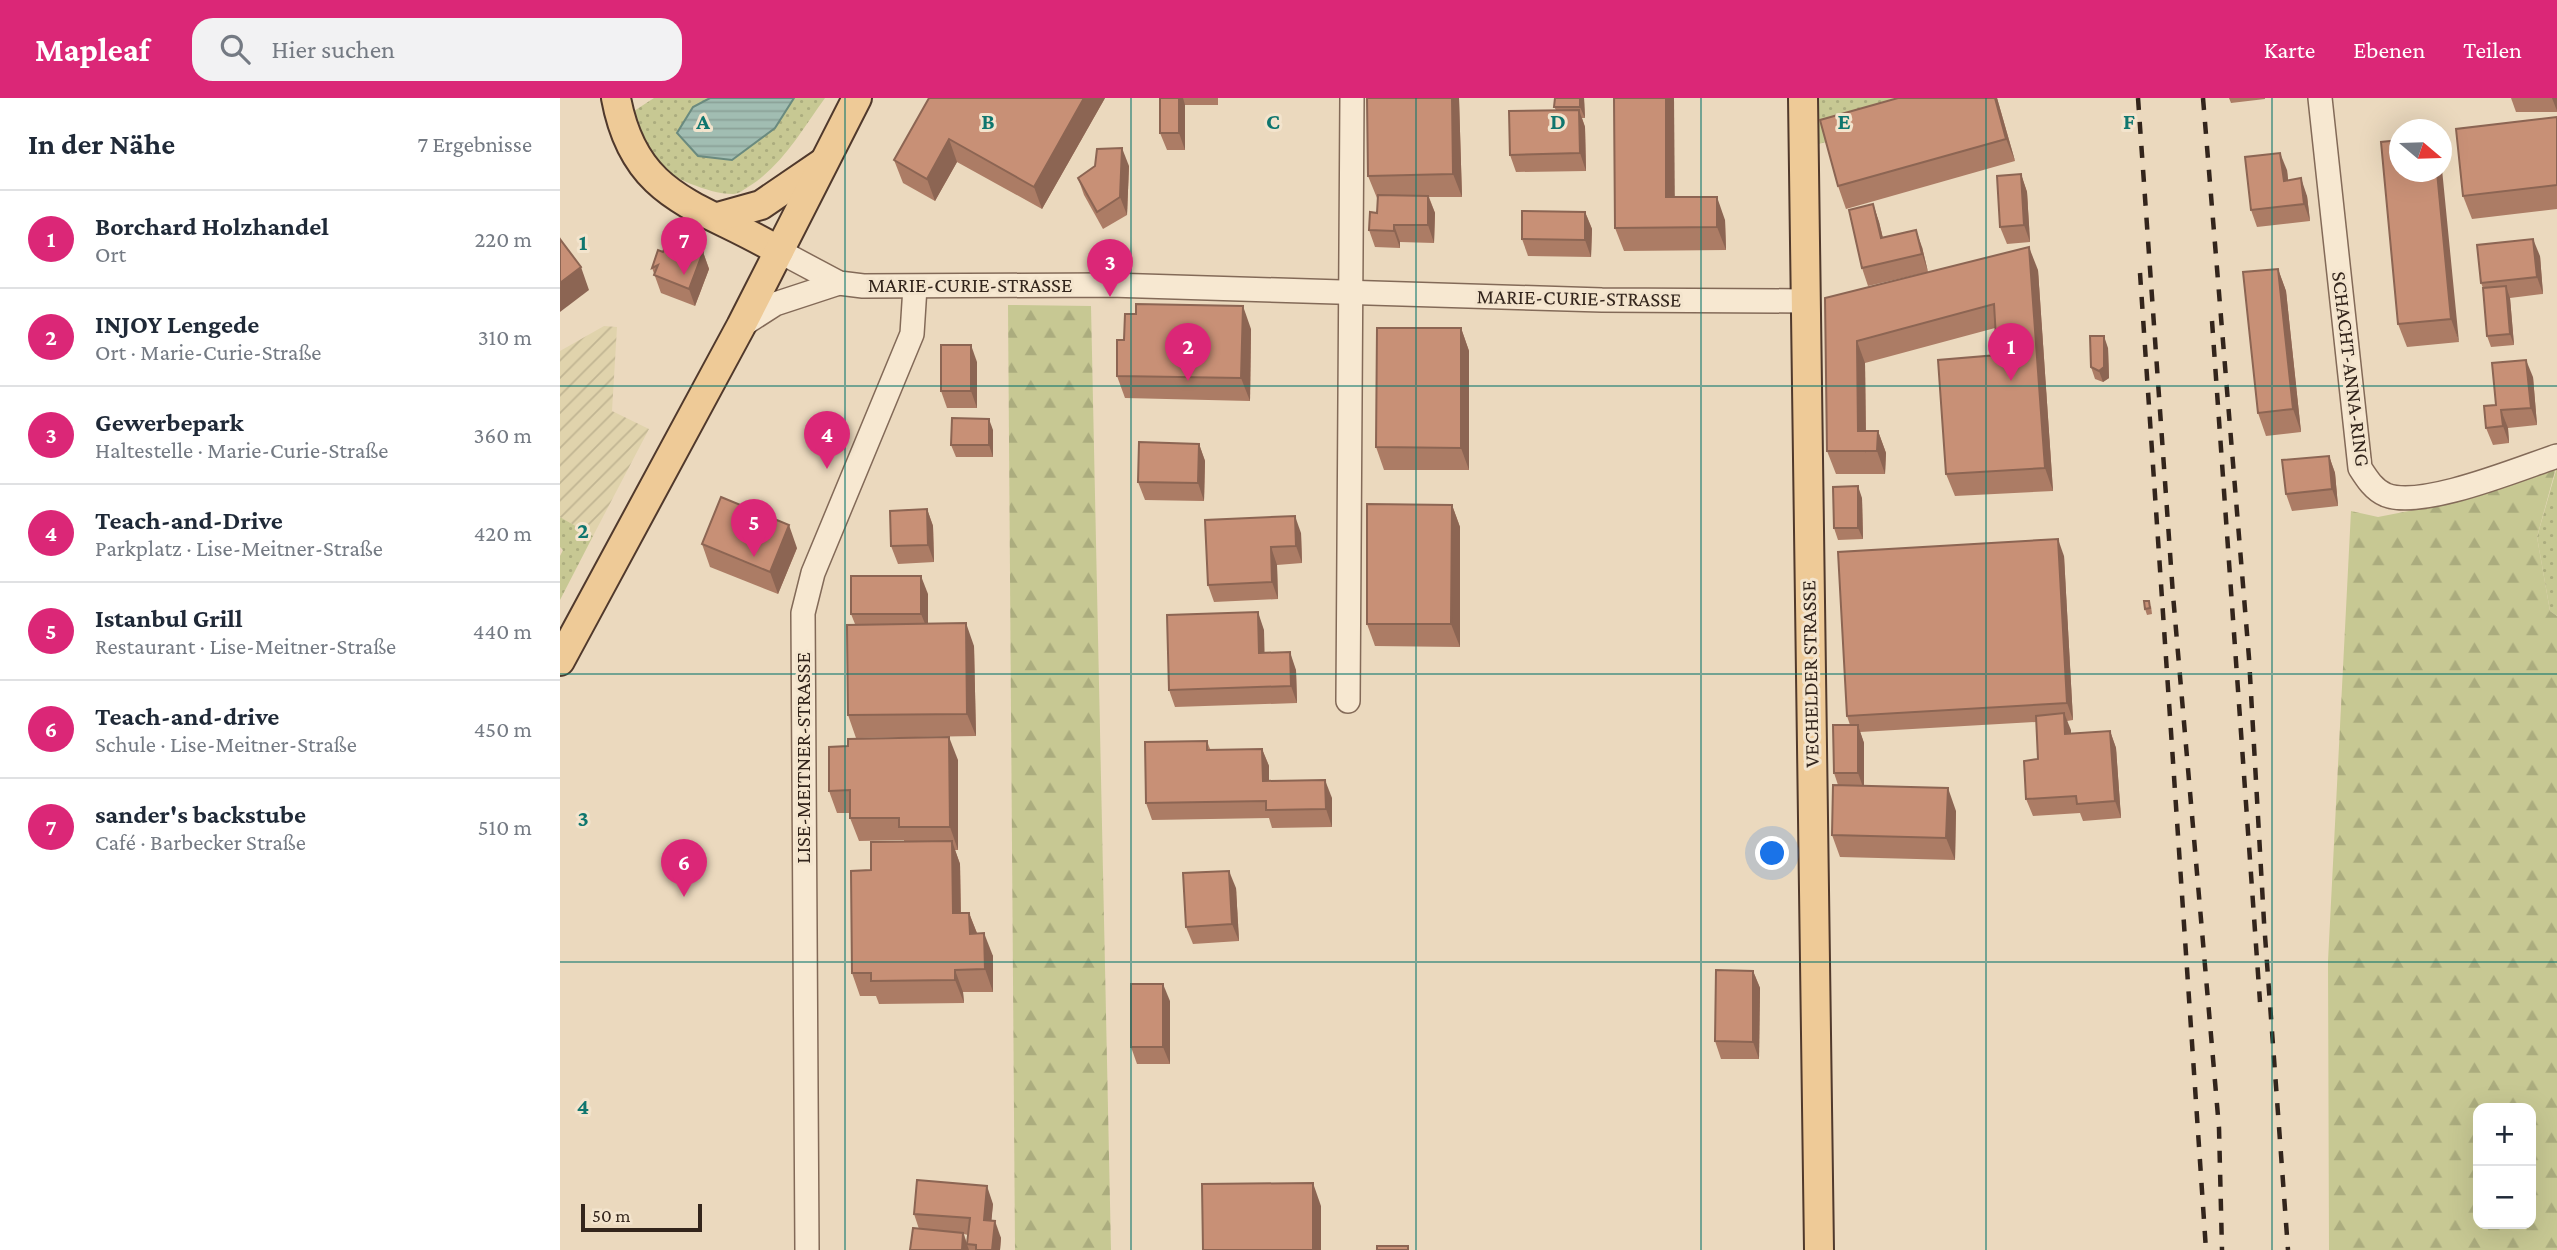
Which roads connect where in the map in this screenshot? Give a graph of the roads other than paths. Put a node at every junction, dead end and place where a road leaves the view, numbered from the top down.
1 (617, 98) edge
2 (857, 98) edge
3 (1352, 98) edge
4 (1803, 98) edge
5 (2320, 98) edge
6 (824, 163) junction
7 (718, 217) junction
8 (779, 251) junction
9 (839, 283) junction
10 (915, 287) junction
11 (1353, 292) junction
12 (1805, 301) junction
13 (741, 326) junction
14 (2557, 456) edge
15 (560, 662) edge
16 (1348, 701) dead end
17 (807, 1250) edge
18 (1819, 1250) edge

1 - 7 main road
2 - 6 main road
3 - 11 street
4 - 12 main road, VECHELDER STRASSE
5 - 14 street, SCHACHT-ANNA-RING
6 - 7 main road
6 - 8 main road
7 - 8 main road
8 - 9 street, MARIE-CURIE-STRASSE
8 - 13 main road
9 - 10 street, MARIE-CURIE-STRASSE
9 - 13 street, MARIE-CURIE-STRASSE
10 - 11 street, MARIE-CURIE-STRASSE
10 - 17 street, LISE-MEITNER-STRASSE
11 - 12 street, MARIE-CURIE-STRASSE
11 - 16 street
12 - 18 main road, VECHELDER STRASSE
13 - 15 main road

